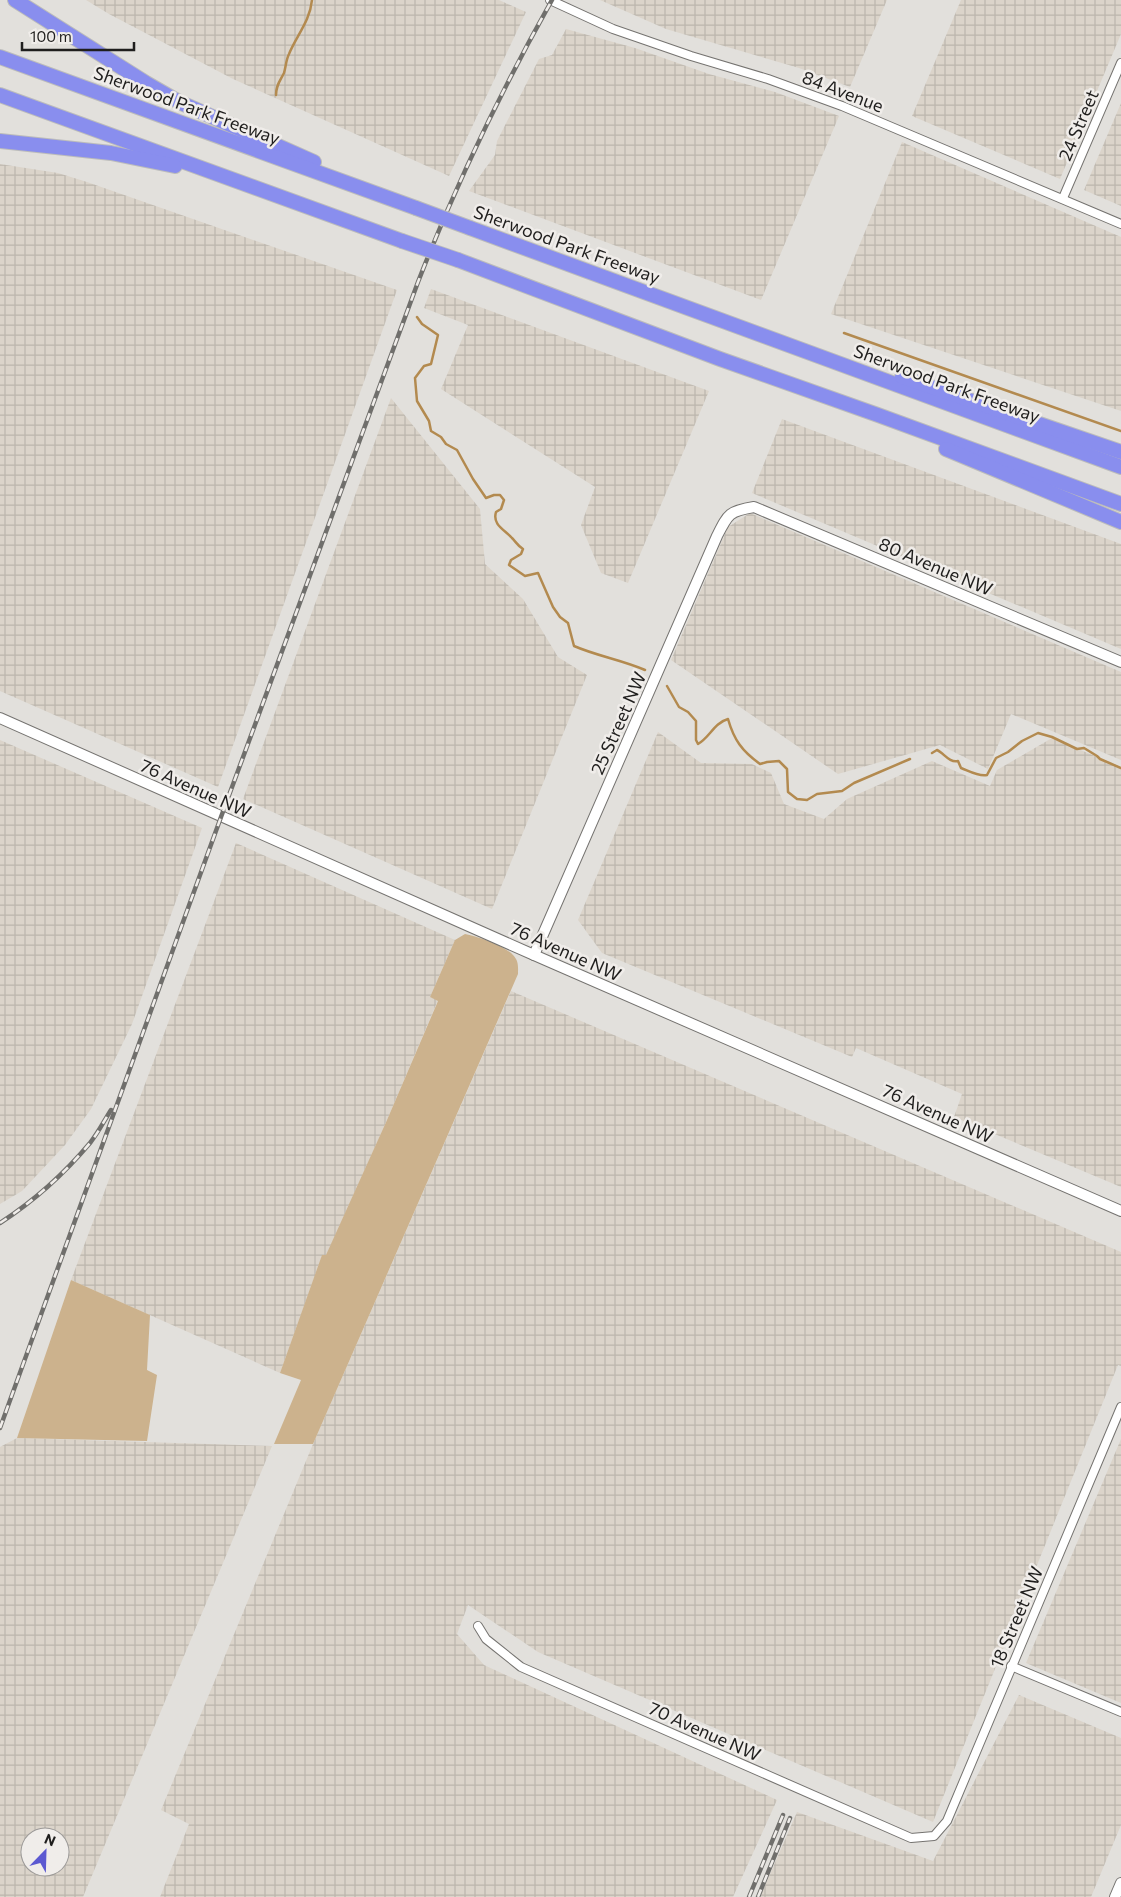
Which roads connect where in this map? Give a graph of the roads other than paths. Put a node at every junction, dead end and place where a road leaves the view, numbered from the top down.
1 (16, 0) edge
2 (550, 0) edge
3 (0, 57) edge
4 (1121, 63) edge
5 (0, 94) edge
6 (0, 141) edge
7 (236, 181) junction
8 (389, 198) junction
9 (1063, 198) junction
10 (1121, 224) edge
11 (733, 324) junction
12 (878, 414) junction
13 (1121, 452) edge
14 (1121, 467) edge
15 (1121, 504) edge
16 (738, 510) joint
17 (1121, 522) edge
18 (1121, 662) edge
19 (0, 718) edge
20 (534, 955) junction
21 (1121, 1211) edge
22 (1121, 1407) edge
23 (478, 1626) dead end
24 (1011, 1666) junction
25 (1121, 1712) edge
26 (934, 1836) joint
27 (1121, 1883) edge
28 (1115, 1897) edge

1 - 8 highway
2 - 9 street, 84 Avenue
3 - 8 highway, Sherwood Park Freeway
4 - 9 street, 24 Street
5 - 7 highway
6 - 7 highway
7 - 12 highway, bridge
8 - 11 highway, Sherwood Park Freeway, bridge
9 - 10 street, 84 Avenue
11 - 13 highway
11 - 14 highway, Sherwood Park Freeway
12 - 15 highway
12 - 17 highway
16 - 18 street, 80 Avenue NW
16 - 20 street, 25 Street NW
19 - 20 street, 76 Avenue NW
20 - 21 street, 76 Avenue NW
22 - 24 street, 18 Street NW
23 - 26 street, 70 Avenue NW
24 - 25 street
24 - 26 street, 18 Street NW
27 - 28 street

